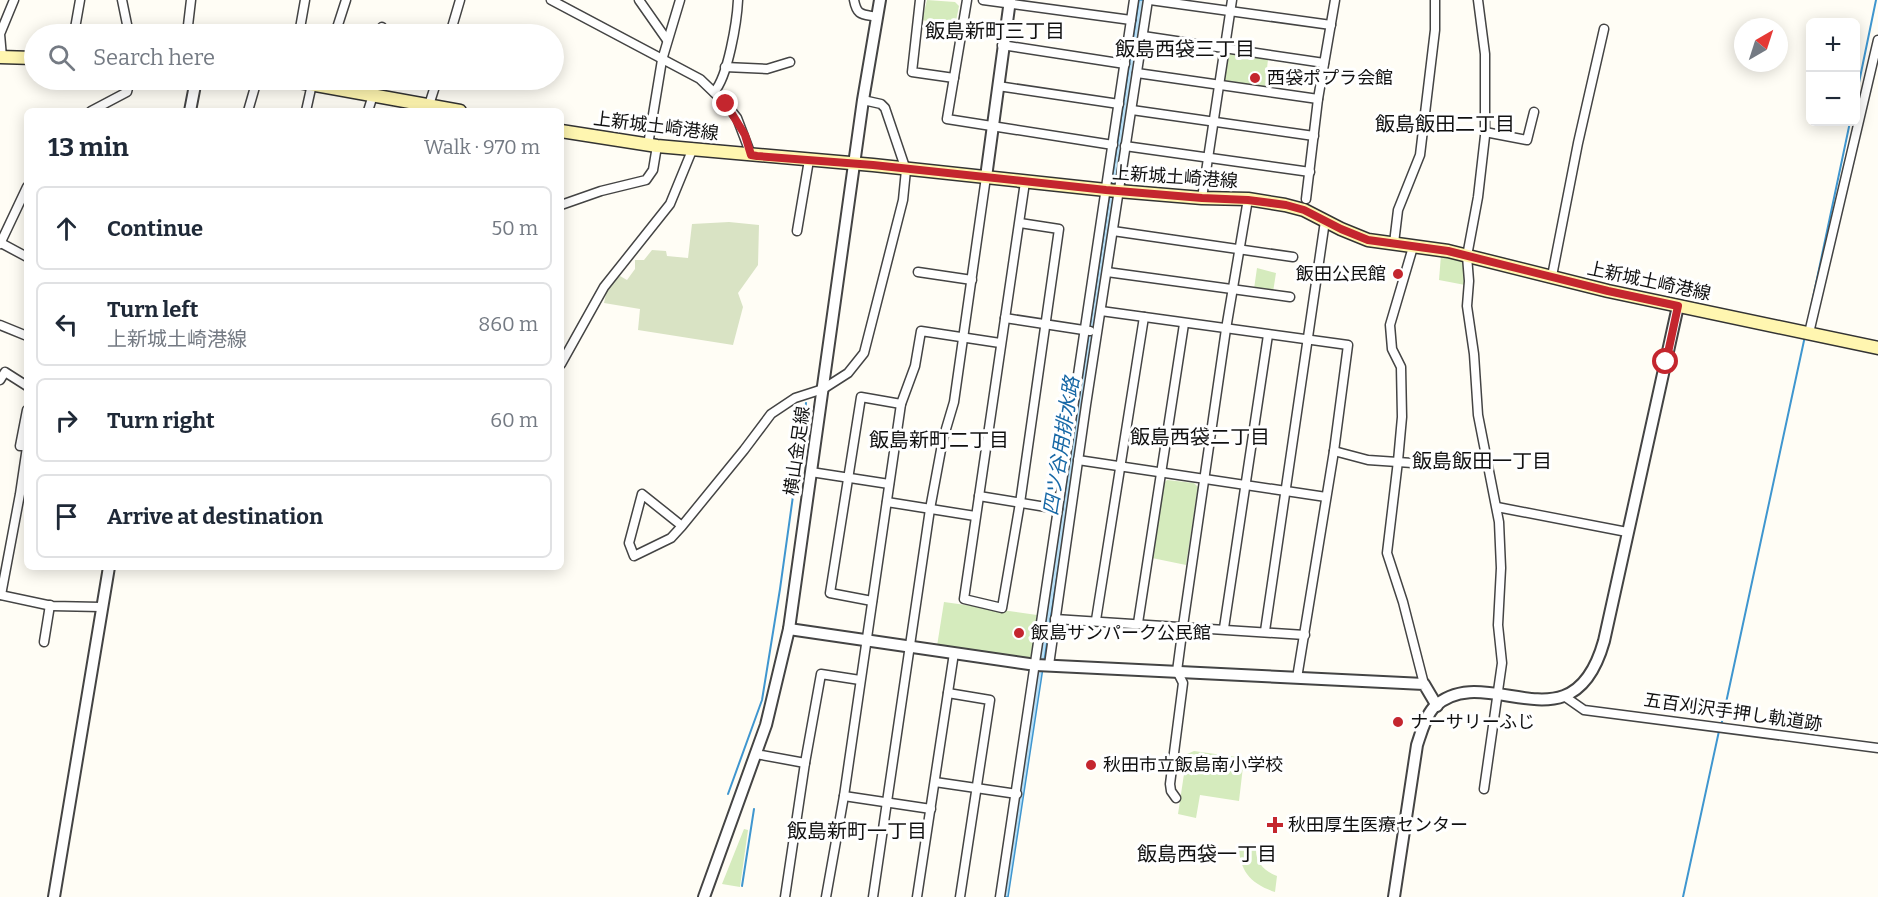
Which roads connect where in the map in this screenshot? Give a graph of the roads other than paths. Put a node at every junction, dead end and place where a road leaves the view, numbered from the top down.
1 (14, 0) edge
2 (80, 0) edge
3 (122, 0) edge
4 (191, 0) edge
5 (305, 0) edge
6 (346, 0) edge
7 (459, 0) edge
8 (551, 0) edge
9 (639, 0) edge
10 (680, 0) edge
11 (738, 0) edge
12 (854, 0) edge
13 (880, 0) edge
14 (920, 0) edge
15 (967, 0) edge
16 (983, 0) edge
17 (1134, 0) edge
18 (1149, 0) edge
19 (1232, 0) edge
20 (1335, 0) edge
21 (1435, 0) edge
22 (1477, 0) edge
23 (1009, 1) edge
24 (1230, 11) junction
25 (877, 17) junction
26 (1131, 20) junction
27 (76, 24) edge
28 (127, 24) edge
29 (188, 24) edge
30 (301, 24) edge
31 (338, 24) edge
32 (453, 24) edge
33 (1331, 25) junction
34 (1604, 29) dead end
35 (1143, 36) junction
36 (668, 40) junction
37 (1878, 40) edge
38 (1002, 45) junction
39 (1224, 47) junction
40 (1, 57) edge
41 (24, 58) edge
42 (662, 60) junction
43 (790, 62) dead end
44 (1324, 63) junction
45 (1125, 64) junction
46 (725, 66) junction
47 (1137, 73) junction
48 (954, 78) junction
49 (998, 86) junction
50 (1218, 86) junction
51 (128, 90) edge
52 (194, 90) edge
53 (254, 90) edge
54 (315, 90) edge
55 (350, 90) edge
56 (368, 90) edge
57 (433, 90) edge
58 (714, 92) junction
59 (368, 94) junction
60 (1318, 99) junction
61 (863, 100) junction
62 (1119, 104) junction
63 (429, 105) junction
64 (97, 108) edge
65 (191, 108) edge
66 (249, 108) edge
67 (307, 108) edge
68 (368, 108) edge
69 (444, 108) edge
70 (1131, 110) junction
71 (1534, 112) dead end
72 (1213, 120) junction
73 (993, 128) junction
74 (564, 131) edge
75 (1485, 132) junction
76 (1314, 135) junction
77 (652, 145) junction
78 (1113, 145) junction
79 (1125, 146) junction
80 (693, 148) junction
81 (751, 155) junction
82 (1208, 157) junction
83 (810, 160) junction
84 (855, 164) junction
85 (906, 170) junction
86 (1310, 172) junction
87 (986, 177) junction
88 (1025, 182) junction
89 (1112, 191) junction
90 (24, 192) edge
91 (1202, 198) junction
92 (1306, 199) dead end
93 (1248, 200) junction
94 (564, 204) edge
95 (1325, 221) junction
96 (1020, 223) junction
97 (4, 224) edge
98 (796, 231) dead end
99 (1113, 231) junction
100 (1394, 243) junction
101 (0, 244) edge
102 (1413, 247) junction
103 (1240, 249) junction
104 (24, 256) edge
105 (1467, 256) junction
106 (1293, 257) dead end
107 (918, 272) dead end
108 (1107, 272) junction
109 (1552, 276) junction
110 (972, 280) junction
111 (1233, 288) junction
112 (1290, 297) dead end
113 (1678, 306) junction
114 (1101, 311) junction
115 (1144, 316) junction
116 (1005, 318) junction
117 (1184, 324) junction
118 (0, 325) edge
119 (1046, 325) junction
120 (1226, 329) junction
121 (1090, 331) junction
122 (1807, 333) junction
123 (24, 335) edge
124 (1268, 335) junction
125 (963, 336) junction
126 (1307, 340) junction
127 (1000, 342) junction
128 (566, 346) edge
129 (1878, 348) edge
130 (0, 380) edge
131 (24, 384) edge
132 (823, 389) junction
133 (900, 404) junction
134 (24, 425) edge
135 (24, 447) edge
136 (1334, 451) junction
137 (1486, 456) junction
138 (1078, 460) junction
139 (1398, 461) junction
140 (1121, 466) junction
141 (24, 467) edge
142 (811, 472) junction
143 (1162, 472) junction
144 (848, 478) junction
145 (1205, 479) junction
146 (889, 483) junction
147 (1246, 485) junction
148 (1286, 492) junction
149 (979, 496) junction
150 (1326, 496) junction
151 (886, 502) junction
152 (1020, 503) junction
153 (1497, 507) junction
154 (930, 509) junction
155 (1058, 509) junction
156 (975, 516) junction
157 (682, 526) junction
158 (1627, 532) junction
159 (108, 570) edge
160 (0, 595) edge
161 (872, 601) junction
162 (50, 605) junction
163 (101, 608) junction
164 (1055, 619) junction
165 (1096, 620) junction
166 (1138, 623) junction
167 (1183, 626) junction
168 (1224, 628) junction
169 (789, 629) junction
170 (1265, 631) junction
171 (1305, 635) junction
172 (866, 640) junction
173 (44, 642) dead end
174 (911, 647) junction
175 (954, 653) junction
176 (1042, 665) junction
177 (1177, 671) junction
178 (1298, 678) junction
179 (860, 680) junction
180 (1424, 684) junction
181 (948, 693) junction
182 (1498, 695) junction
183 (1564, 696) junction
184 (1437, 706) junction
185 (1878, 748) edge
186 (756, 754) junction
187 (805, 763) junction
188 (935, 782) junction
189 (976, 788) junction
190 (1484, 789) dead end
191 (1017, 794) junction
192 (844, 796) junction
193 (1176, 798) dead end
194 (887, 801) junction
195 (931, 809) junction
196 (54, 897) edge
197 (704, 897) edge
198 (785, 897) edge
199 (826, 897) edge
200 (873, 897) edge
201 (917, 897) edge
202 (960, 897) edge
203 (1000, 897) edge
204 (1394, 897) edge

1 - 40 street
2 - 27 street
3 - 28 street
4 - 29 street
5 - 30 street
6 - 31 street
7 - 32 street
8 - 42 street
9 - 36 street
10 - 36 street
11 - 46 street
12 - 25 street
13 - 25 street, 横山金足線
14 - 48 street
15 - 48 street
16 - 23 street
17 - 26 street
18 - 24 street
18 - 35 street
19 - 24 street
20 - 33 street
21 - 100 street
22 - 75 street
23 - 26 street
23 - 38 street
24 - 33 street
24 - 39 street
25 - 61 street, 横山金足線
26 - 45 street
33 - 44 street
34 - 109 street
35 - 39 street
35 - 47 street
36 - 42 street
37 - 122 street
38 - 45 street
38 - 49 street
39 - 44 street
39 - 50 street
40 - 41 main road
42 - 58 street
42 - 77 street
43 - 46 street
44 - 60 street
45 - 62 street
46 - 58 street
47 - 50 street
47 - 70 street
48 - 73 street
49 - 62 street
49 - 73 street
50 - 60 street
50 - 72 street
51 - 64 street
52 - 65 street
53 - 66 street
54 - 67 street
55 - 59 main road
56 - 59 street
57 - 63 street
58 - 81 street
59 - 63 main road
59 - 68 street
60 - 76 street
61 - 84 street, 横山金足線
61 - 85 street
62 - 78 street
63 - 69 main road
70 - 72 street
70 - 79 street
71 - 75 street
72 - 76 street
72 - 82 street
73 - 78 street
73 - 87 street
74 - 77 main road, 上新城土崎港線
75 - 105 street
76 - 86 street
77 - 80 main road, 上新城土崎港線
77 - 94 street
78 - 89 street
79 - 82 street
79 - 89 street
80 - 81 main road, 上新城土崎港線
80 - 128 street
81 - 83 main road, 上新城土崎港線
82 - 86 street
82 - 91 street
83 - 84 main road, 上新城土崎港線
83 - 98 street
84 - 85 main road, 上新城土崎港線
84 - 132 street, 横山金足線
85 - 87 main road, 上新城土崎港線
85 - 132 street
86 - 92 street
87 - 88 main road, 上新城土崎港線
87 - 110 street
88 - 89 main road, 上新城土崎港線
88 - 96 street
89 - 91 main road, 上新城土崎港線
89 - 99 street
89 - 121 street
90 - 97 street
91 - 93 main road, 上新城土崎港線
93 - 95 main road, 上新城土崎港線
93 - 103 street
95 - 100 main road, 上新城土崎港線
95 - 126 street
96 - 116 street
96 - 119 street
97 - 101 street
99 - 103 street
99 - 108 street
100 - 102 main road, 上新城土崎港線
101 - 104 street
102 - 105 main road, 上新城土崎港線
102 - 139 street
103 - 106 street
103 - 111 street
105 - 109 main road, 上新城土崎港線
105 - 137 street
107 - 110 street
108 - 111 street
108 - 114 street
109 - 113 main road, 上新城土崎港線
110 - 125 street
111 - 112 street
111 - 120 street
113 - 122 main road, 上新城土崎港線
113 - 158 street
114 - 115 street
114 - 121 street
115 - 117 street
115 - 140 street
116 - 119 street
116 - 127 street
117 - 120 street
117 - 143 street
118 - 123 street
119 - 121 street
119 - 152 street
120 - 124 street
120 - 145 street
121 - 138 street
121 - 155 street
122 - 129 main road, 上新城土崎港線
124 - 126 street
124 - 147 street
125 - 127 street
125 - 133 street
125 - 154 street
126 - 136 street
126 - 148 street
127 - 149 street
130 - 131 street
132 - 142 street, 横山金足線
132 - 157 street
133 - 144 street
133 - 146 street
134 - 135 street
136 - 139 street
136 - 150 street
137 - 139 street
137 - 153 street
138 - 140 street
138 - 164 street
139 - 180 street
140 - 143 street
140 - 165 street
141 - 160 street
142 - 144 street
142 - 169 street, 横山金足線
143 - 145 street
143 - 166 street
144 - 146 street
144 - 161 street
145 - 147 street
145 - 167 street
146 - 151 street
147 - 148 street
147 - 168 street
148 - 150 street
148 - 170 street
149 - 152 street
149 - 156 street
150 - 171 street
151 - 154 street
151 - 161 street
152 - 155 street
152 - 156 street
153 - 158 street
153 - 182 street
154 - 156 street
154 - 174 street
155 - 176 street
157 - 157 street
158 - 183 street
159 - 163 street
160 - 162 street
161 - 172 street
162 - 163 street
162 - 173 street
163 - 196 street
164 - 165 street
164 - 176 street
165 - 166 street
166 - 167 street
167 - 168 street
167 - 177 street
168 - 170 street
169 - 172 street
169 - 186 street, 横山金足線
170 - 171 street
171 - 178 street
172 - 174 street
172 - 179 street
174 - 175 street
174 - 194 street
175 - 176 street
175 - 181 street
176 - 177 street
176 - 191 street
177 - 178 street
177 - 193 street
178 - 180 street
179 - 187 street
179 - 192 street
180 - 184 street
181 - 188 street
181 - 189 street
182 - 183 street
182 - 184 street
182 - 190 street
183 - 185 street, 五百刈沢手押し軌道跡
184 - 204 street
186 - 187 street
186 - 197 street, 横山金足線
187 - 198 street
188 - 189 street
188 - 195 street
189 - 191 street
189 - 202 street
191 - 203 street
192 - 194 street
192 - 199 street
194 - 195 street
194 - 200 street
195 - 201 street

